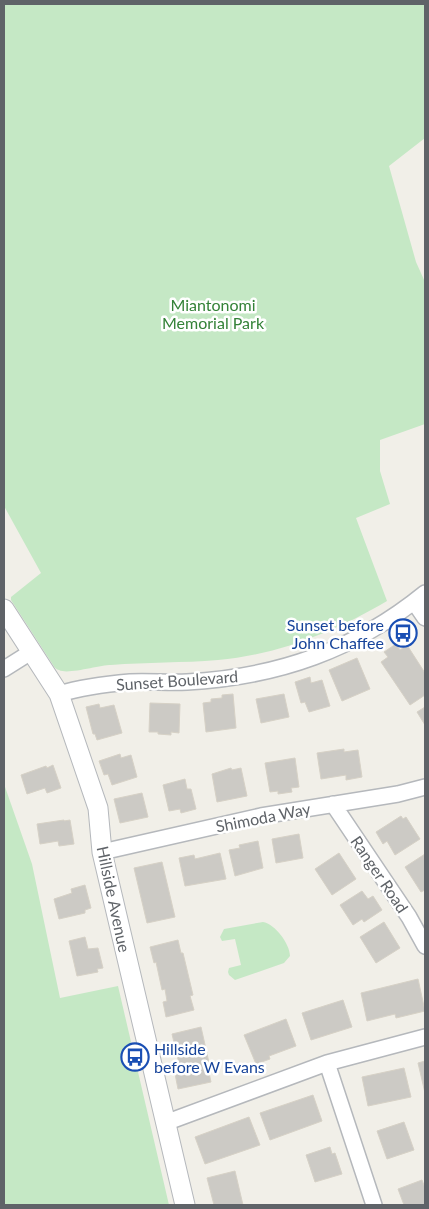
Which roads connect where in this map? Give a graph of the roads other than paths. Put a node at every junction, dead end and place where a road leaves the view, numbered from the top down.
1 (422, 597) edge
2 (4, 609) edge
3 (425, 618) edge
4 (31, 652) junction
5 (4, 669) edge
6 (59, 694) junction
7 (425, 787) edge
8 (333, 804) junction
9 (102, 852) junction
10 (425, 946) edge
11 (425, 1037) edge
12 (327, 1063) junction
13 (165, 1123) junction
14 (185, 1205) edge
15 (374, 1205) edge

1 - 3 street
1 - 6 street, Sunset Boulevard
2 - 4 street, Hillside Avenue
4 - 5 street
4 - 6 street, Hillside Avenue
6 - 9 street, Hillside Avenue
7 - 8 street, Shimoda Way
8 - 9 street, Shimoda Way
8 - 10 street, Ranger Road
9 - 13 street, Hillside Avenue
11 - 12 street
12 - 13 street
12 - 15 street
13 - 14 street, Hillside Avenue

